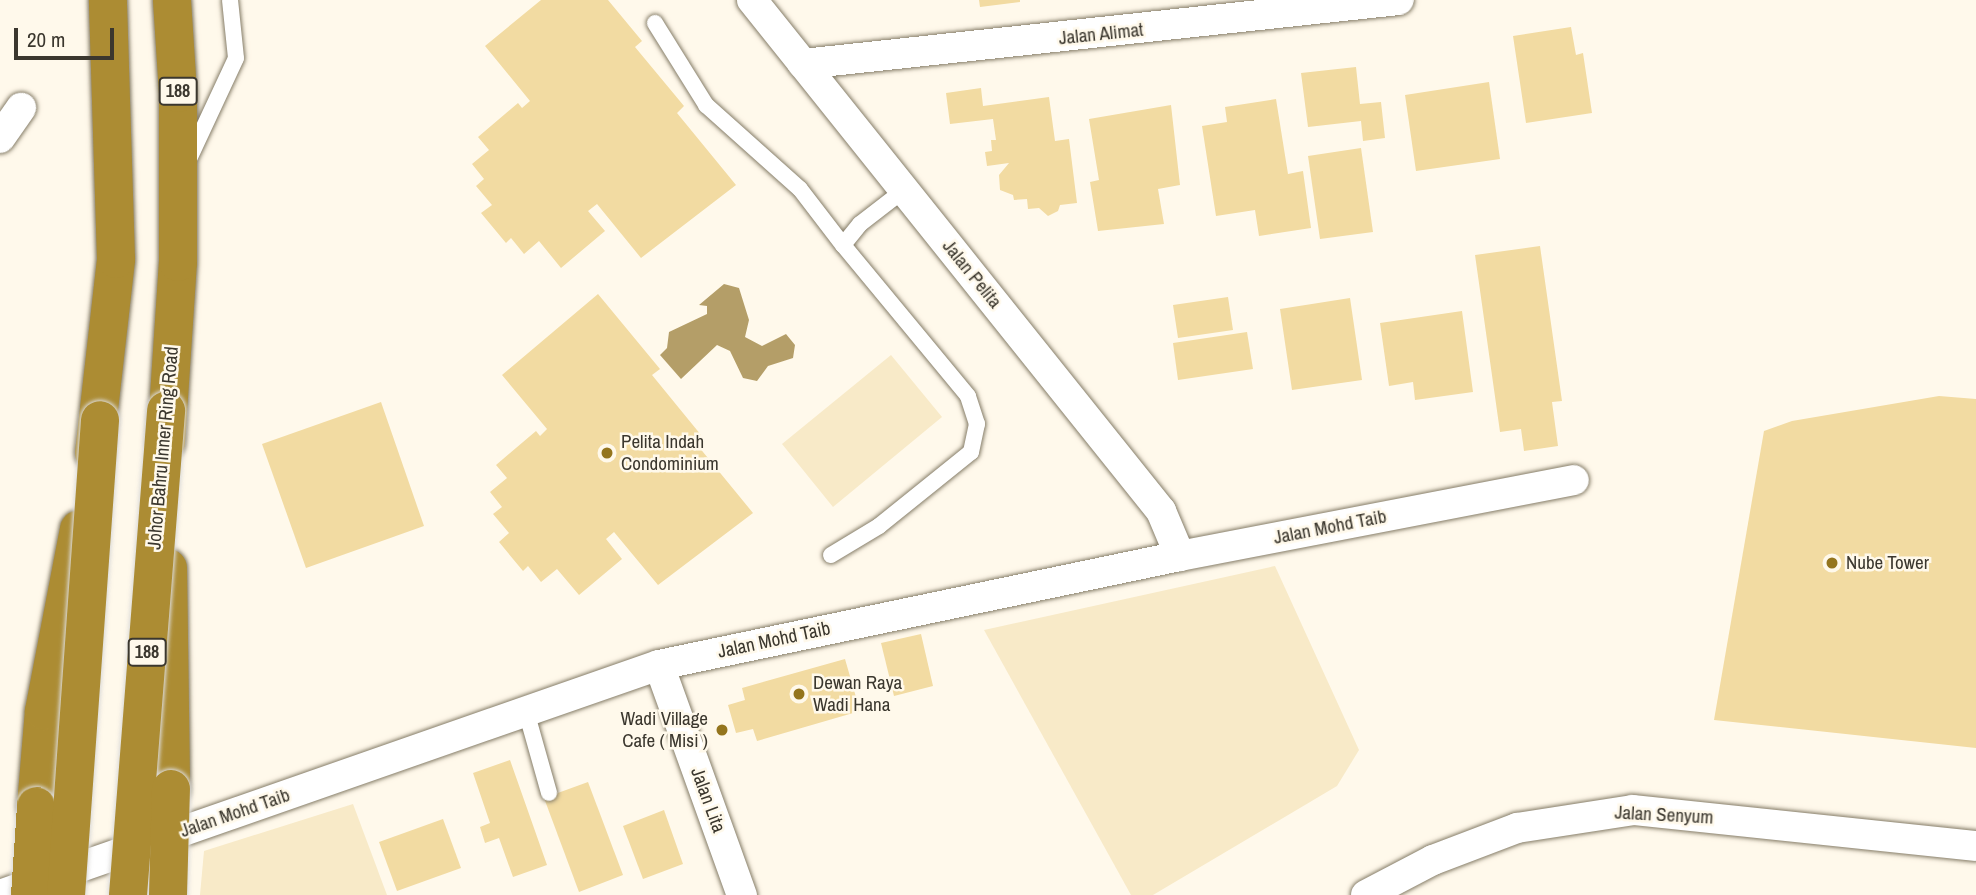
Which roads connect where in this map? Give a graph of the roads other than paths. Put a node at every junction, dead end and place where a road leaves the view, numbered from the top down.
1 (108, 0) edge
2 (172, 0) edge
3 (230, 0) edge
4 (752, 0) edge
5 (1399, 0) edge
6 (1309, 6) edge
7 (655, 23) dead end
8 (803, 64) junction
9 (21, 108) dead end
10 (0, 138) edge
11 (178, 183) junction
12 (904, 190) junction
13 (843, 245) junction
14 (166, 410) junction
15 (100, 420) junction
16 (1574, 480) dead end
17 (831, 555) dead end
18 (1180, 556) junction
19 (659, 664) junction
20 (526, 712) junction
21 (549, 793) dead end
22 (1976, 846) edge
23 (0, 895) edge
24 (30, 895) edge
25 (66, 895) edge
26 (128, 895) edge
27 (168, 895) edge
28 (742, 895) edge
29 (1366, 895) edge

1 - 15 highway
2 - 11 highway, Johor Bahru Inner Ring Road / 188
3 - 11 lane
4 - 8 street, Jalan Pelita
5 - 6 street, Jalan Alimat
6 - 8 street, Jalan Alimat
7 - 13 lane
8 - 12 street, Jalan Pelita
9 - 10 street
11 - 14 highway, Johor Bahru Inner Ring Road / 188
12 - 13 lane
12 - 18 street, Jalan Pelita
13 - 17 lane
14 - 26 highway, Johor Bahru Inner Ring Road / 188, bridge
14 - 27 highway, bridge
15 - 24 highway, bridge
15 - 25 highway, bridge
16 - 18 street, Jalan Mohd Taib
18 - 19 street, Jalan Mohd Taib
19 - 20 street, Jalan Mohd Taib
19 - 28 street, Jalan Lita
20 - 21 lane
20 - 23 street, Jalan Mohd Taib
22 - 29 street, Jalan Senyum

